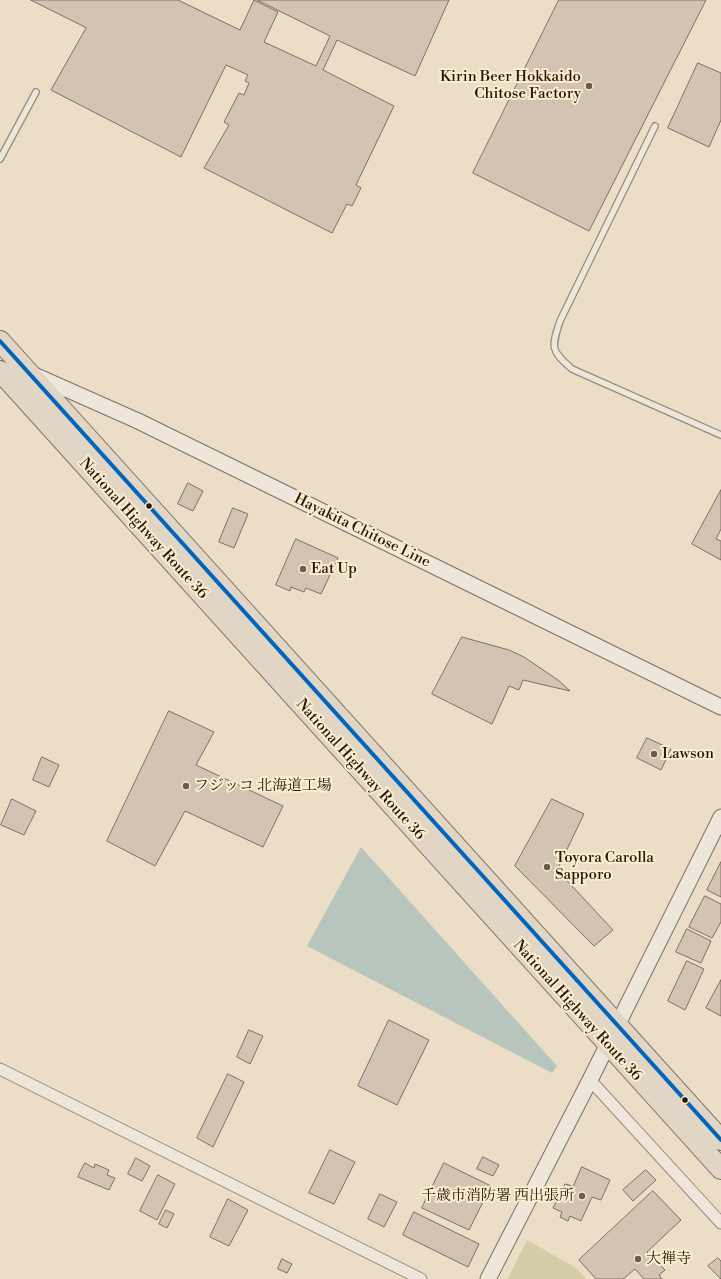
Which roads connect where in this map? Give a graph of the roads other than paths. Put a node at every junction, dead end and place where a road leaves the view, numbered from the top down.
1 (36, 92) dead end
2 (655, 126) dead end
3 (0, 159) edge
4 (0, 341) edge
5 (0, 366) edge
6 (0, 370) edge
7 (28, 371) junction
8 (721, 435) edge
9 (721, 707) edge
10 (721, 817) edge
11 (618, 1025) junction
12 (608, 1045) junction
13 (0, 1069) edge
14 (590, 1080) junction
15 (721, 1140) edge
16 (721, 1169) edge
17 (721, 1223) edge
18 (421, 1279) edge
19 (488, 1279) edge

1 - 3 lane
2 - 8 lane
4 - 7 highway, National Highway Route 36
5 - 7 main road, Hayakita Chitose Line
6 - 12 highway, National Highway Route 36
7 - 9 main road, Hayakita Chitose Line
7 - 11 highway, National Highway Route 36
10 - 11 main road
11 - 12 main road
11 - 15 highway, National Highway Route 36
12 - 14 main road
12 - 16 highway, National Highway Route 36
13 - 18 street
14 - 17 street
14 - 19 main road

